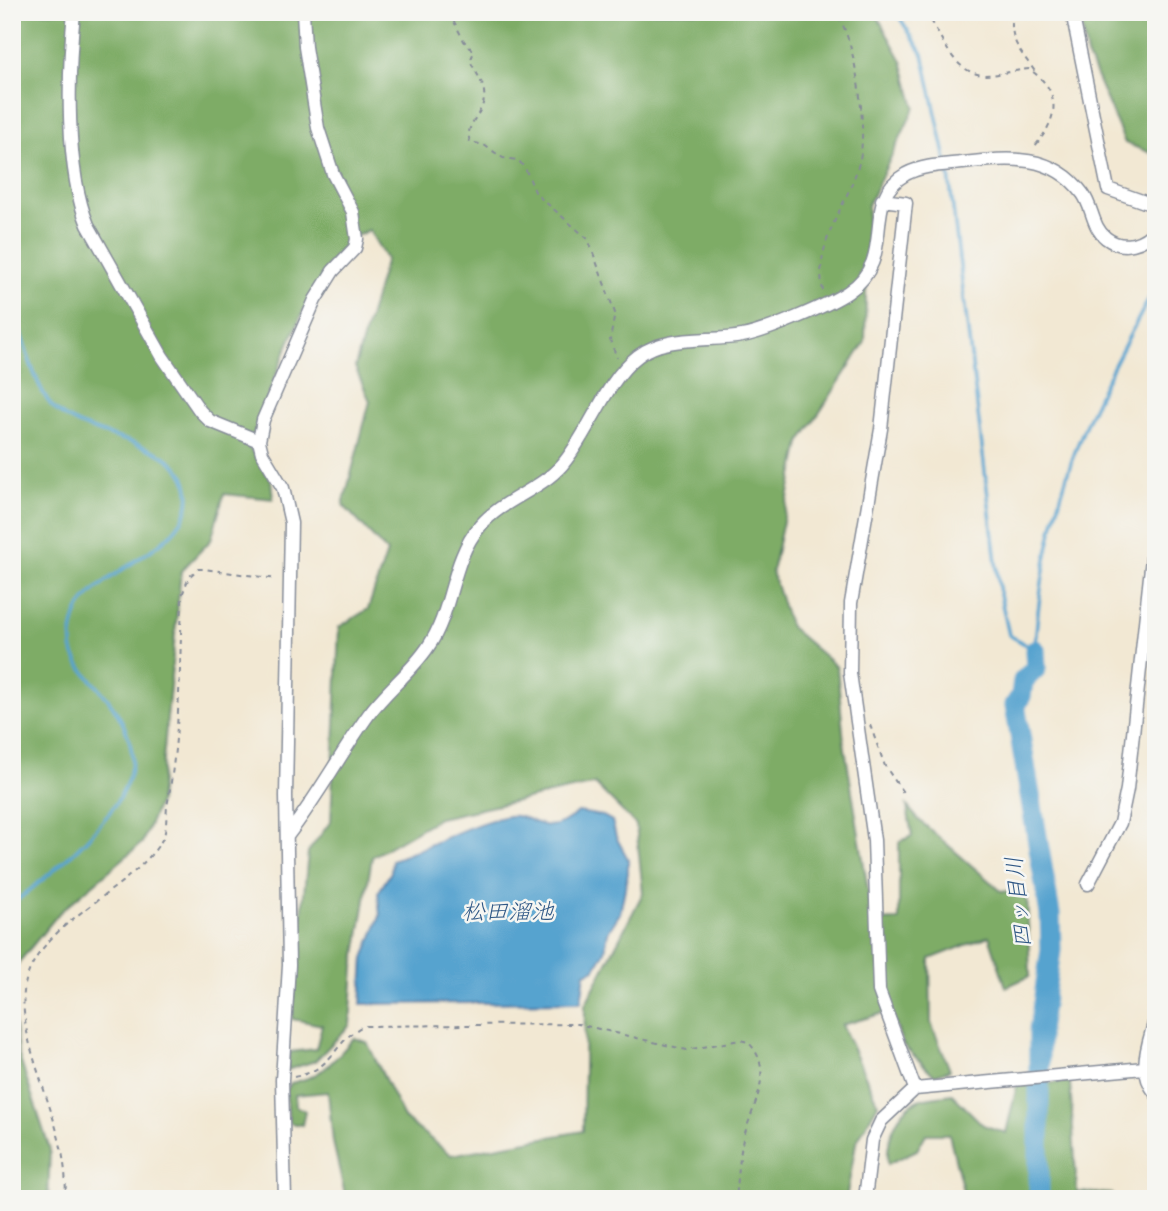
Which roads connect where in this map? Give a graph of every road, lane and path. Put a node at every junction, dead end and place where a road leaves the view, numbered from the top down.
1 (74, 12) edge
2 (303, 12) edge
3 (449, 12) edge
4 (836, 12) edge
5 (926, 12) edge
6 (1013, 12) edge
7 (1072, 12) edge
8 (1037, 75) junction
9 (1023, 159) junction
10 (882, 200) junction
11 (1156, 206) edge
12 (1156, 229) edge
13 (826, 303) junction
14 (623, 371) junction
15 (259, 441) junction
16 (1156, 521) edge
17 (291, 581) junction
18 (868, 719) dead end
19 (904, 794) dead end
20 (288, 835) junction
21 (1088, 884) dead end
22 (1156, 1016) edge
23 (1143, 1068) junction
24 (282, 1080) junction
25 (915, 1089) junction
26 (1156, 1094) edge
27 (65, 1199) edge
28 (285, 1199) edge
29 (736, 1199) edge
30 (865, 1199) edge

1 - 15 street
2 - 15 street
3 - 14 path
4 - 13 path
5 - 8 path
6 - 8 path
7 - 11 street
8 - 9 path
9 - 10 street
9 - 12 street
10 - 13 street
10 - 25 street
13 - 14 street
14 - 20 street
15 - 17 street
16 - 21 street
17 - 20 street
17 - 27 path
18 - 19 path
20 - 24 street
22 - 23 street
23 - 25 street
23 - 26 street
24 - 28 street
24 - 29 path
25 - 30 street

